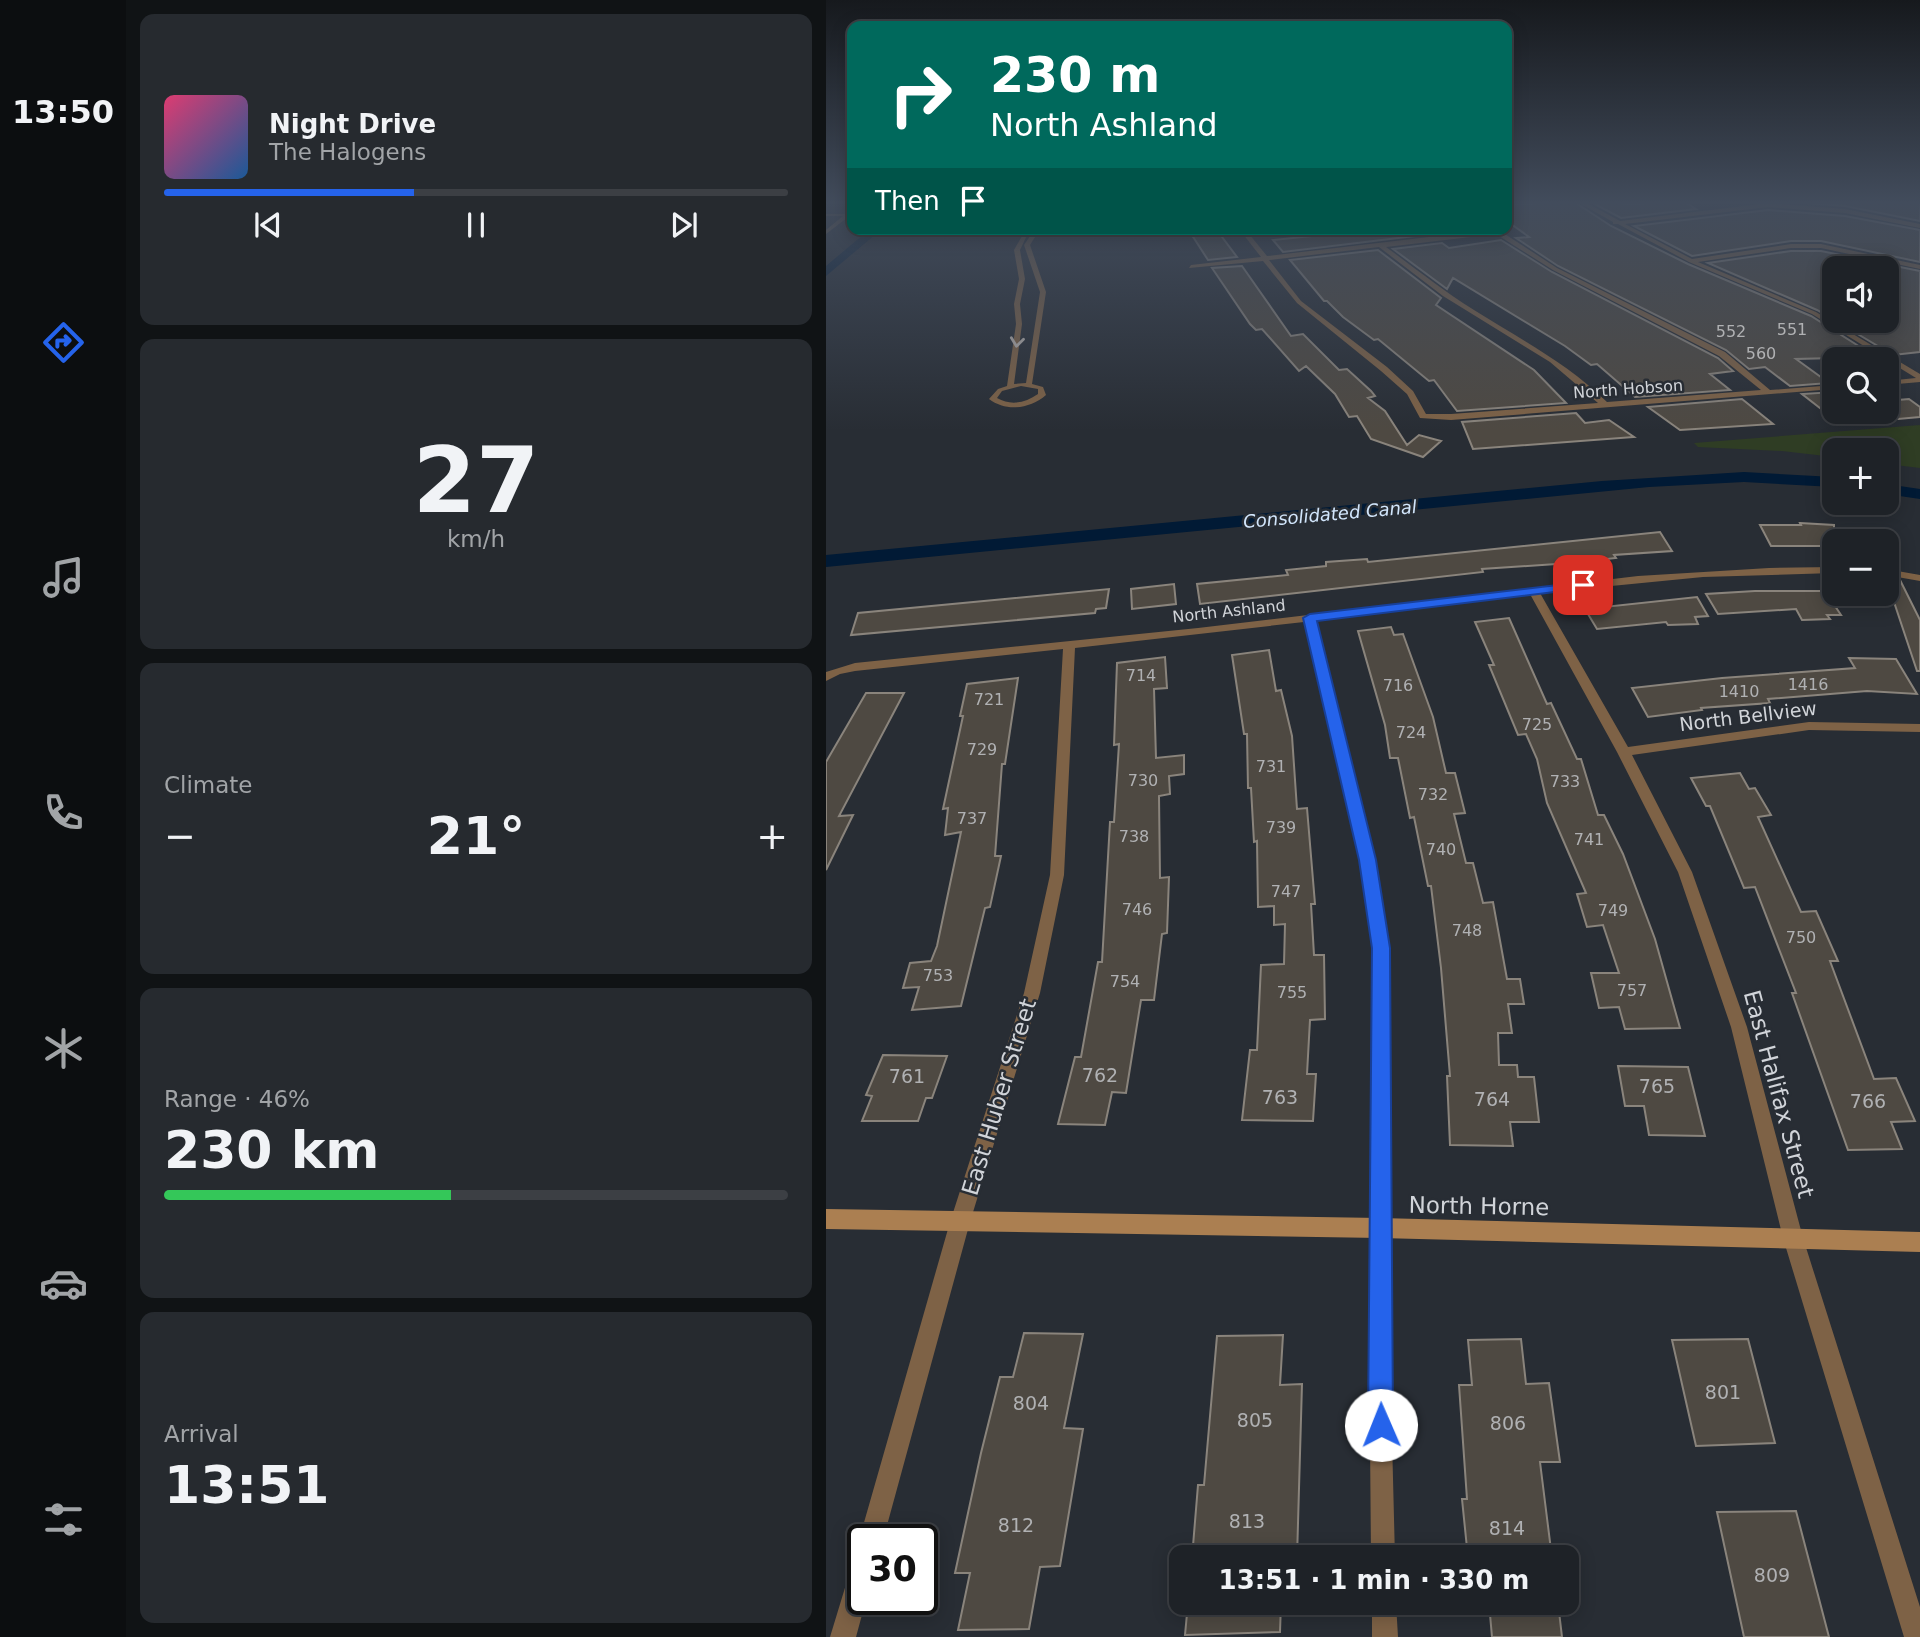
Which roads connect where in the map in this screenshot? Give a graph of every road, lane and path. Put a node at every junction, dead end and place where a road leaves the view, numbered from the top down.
1 (1020, 277) edge
2 (1038, 277) edge
3 (1280, 277) edge
4 (1423, 277) edge
5 (1571, 277) edge
6 (1730, 277) edge
7 (1920, 378) edge
8 (1899, 381) edge
9 (1029, 384) junction
10 (1010, 386) junction
11 (1822, 388) edge
12 (1768, 392) junction
13 (1605, 405) junction
14 (1822, 570) edge
15 (1899, 574) edge
16 (1920, 578) edge
17 (1533, 590) junction
18 (1310, 618) junction
19 (1069, 644) junction
20 (831, 674) edge
21 (1920, 728) edge
22 (1624, 752) junction
23 (826, 1219) edge
24 (960, 1222) junction
25 (1380, 1228) junction
26 (1793, 1238) junction
27 (1920, 1242) edge
28 (875, 1524) edge
29 (1383, 1545) edge
30 (850, 1615) edge
31 (1384, 1615) edge
32 (844, 1637) edge
33 (1385, 1637) edge
34 (1917, 1637) edge

1 -> 10 lane
2 - 9 lane
3 - 13 street, North Hobson
4 - 13 street
5 - 12 street
6 - 7 street
7 - 8 street
9 - 10 lane
9 - 10 lane
11 - 12 street, North Hobson
12 - 13 street, North Hobson
14 - 17 street, North Ashland
15 - 16 street
17 - 18 street, North Ashland
17 - 22 street, East Halifax Street
18 - 19 street, North Ashland
18 - 25 street
19 - 20 street, North Ashland
19 - 24 street, East Huber Street
21 - 22 street, North Bellview
22 - 26 street, East Halifax Street
23 - 24 street, North Horne
24 - 25 street, North Horne
24 - 28 street, East Huber Street
25 - 26 street, North Horne
25 - 29 street
26 - 27 street, North Horne
26 - 34 street, East Halifax Street
30 - 32 street
31 - 33 street

